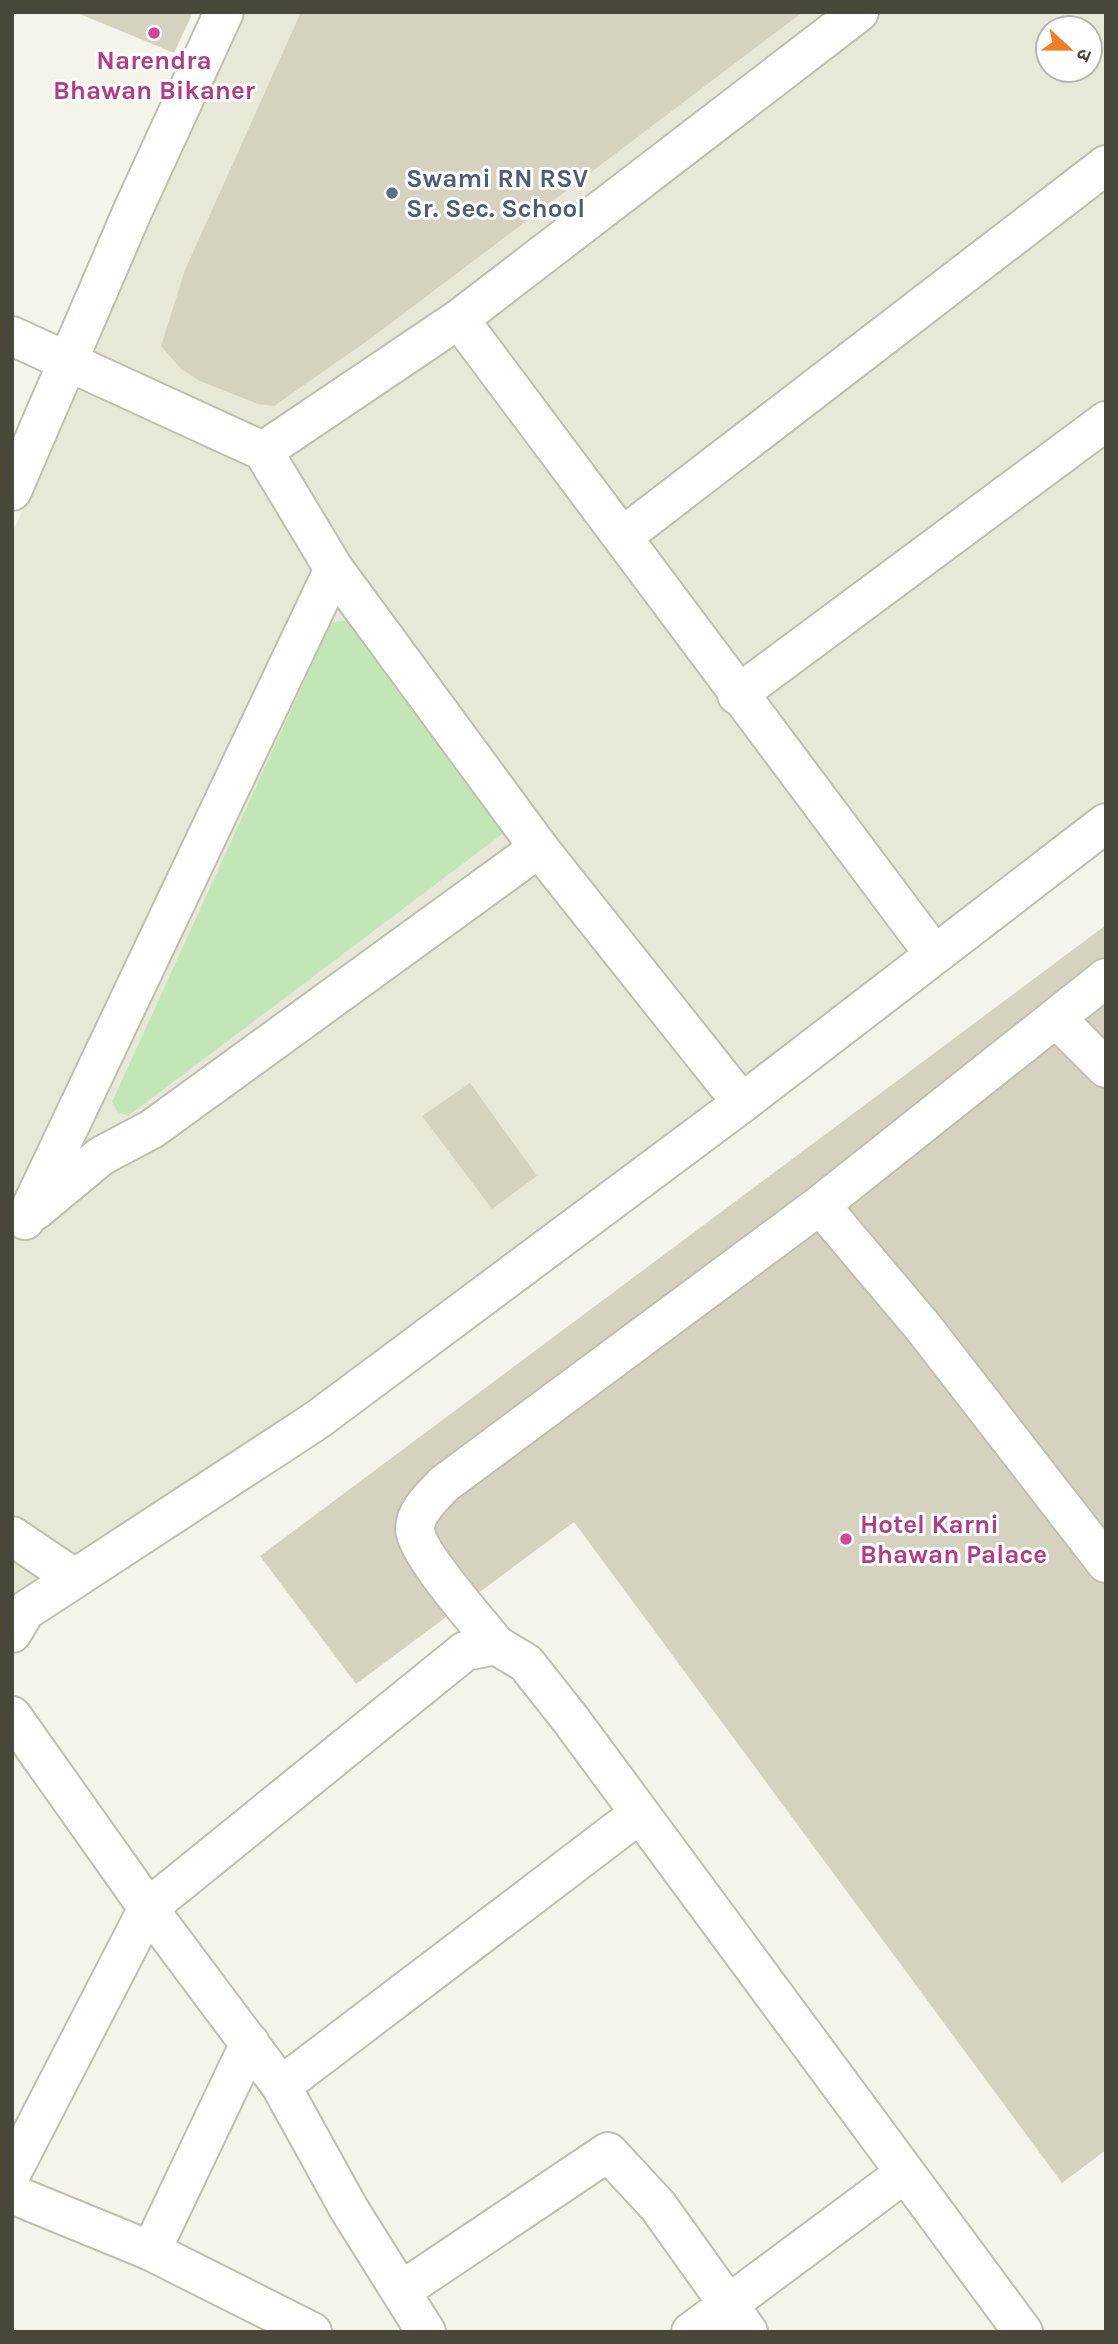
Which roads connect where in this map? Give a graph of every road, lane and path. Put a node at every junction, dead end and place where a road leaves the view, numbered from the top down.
1 (224, 12) edge
2 (859, 12) edge
3 (1106, 165) edge
4 (459, 319) junction
5 (12, 336) edge
6 (67, 361) junction
7 (1106, 421) edge
8 (263, 451) junction
9 (12, 491) edge
10 (622, 537) junction
11 (334, 569) junction
12 (737, 695) junction
13 (1106, 823) edge
14 (540, 848) junction
15 (934, 954) junction
16 (1106, 978) edge
17 (1056, 1018) junction
18 (1106, 1068) edge
19 (742, 1103) junction
20 (820, 1205) junction
21 (19, 1225) edge
22 (12, 1536) edge
23 (1106, 1563) edge
24 (74, 1577) junction
25 (12, 1633) edge
26 (496, 1645) junction
27 (12, 1716) edge
28 (639, 1814) junction
29 (148, 1908) junction
30 (250, 2043) junction
31 (281, 2085) junction
32 (12, 2172) edge
33 (905, 2172) junction
34 (12, 2193) edge
35 (151, 2250) junction
36 (401, 2291) junction
37 (738, 2318) edge
38 (312, 2332) edge
39 (426, 2332) edge
40 (691, 2332) edge
41 (1023, 2332) edge

1 - 6 street
2 - 4 street
3 - 10 street
4 - 8 street
4 - 10 street
5 - 6 street
6 - 8 street
6 - 9 street
7 - 12 street
8 - 11 street
10 - 12 street
11 - 14 street
11 - 21 street
12 - 15 street
13 - 15 street
14 - 19 street
14 - 21 street
15 - 19 street
16 - 17 street
17 - 18 street
17 - 20 street
19 - 24 street
20 - 23 street
20 - 26 street
22 - 24 street
24 - 25 street
26 - 28 street
26 - 29 street
27 - 29 street
28 - 31 street
28 - 33 street
29 - 30 street
29 - 32 street
30 - 31 street
30 - 35 street
31 - 36 street
33 - 37 street
33 - 41 street
34 - 35 street
35 - 38 street
36 - 37 street
36 - 39 street
37 - 40 street

